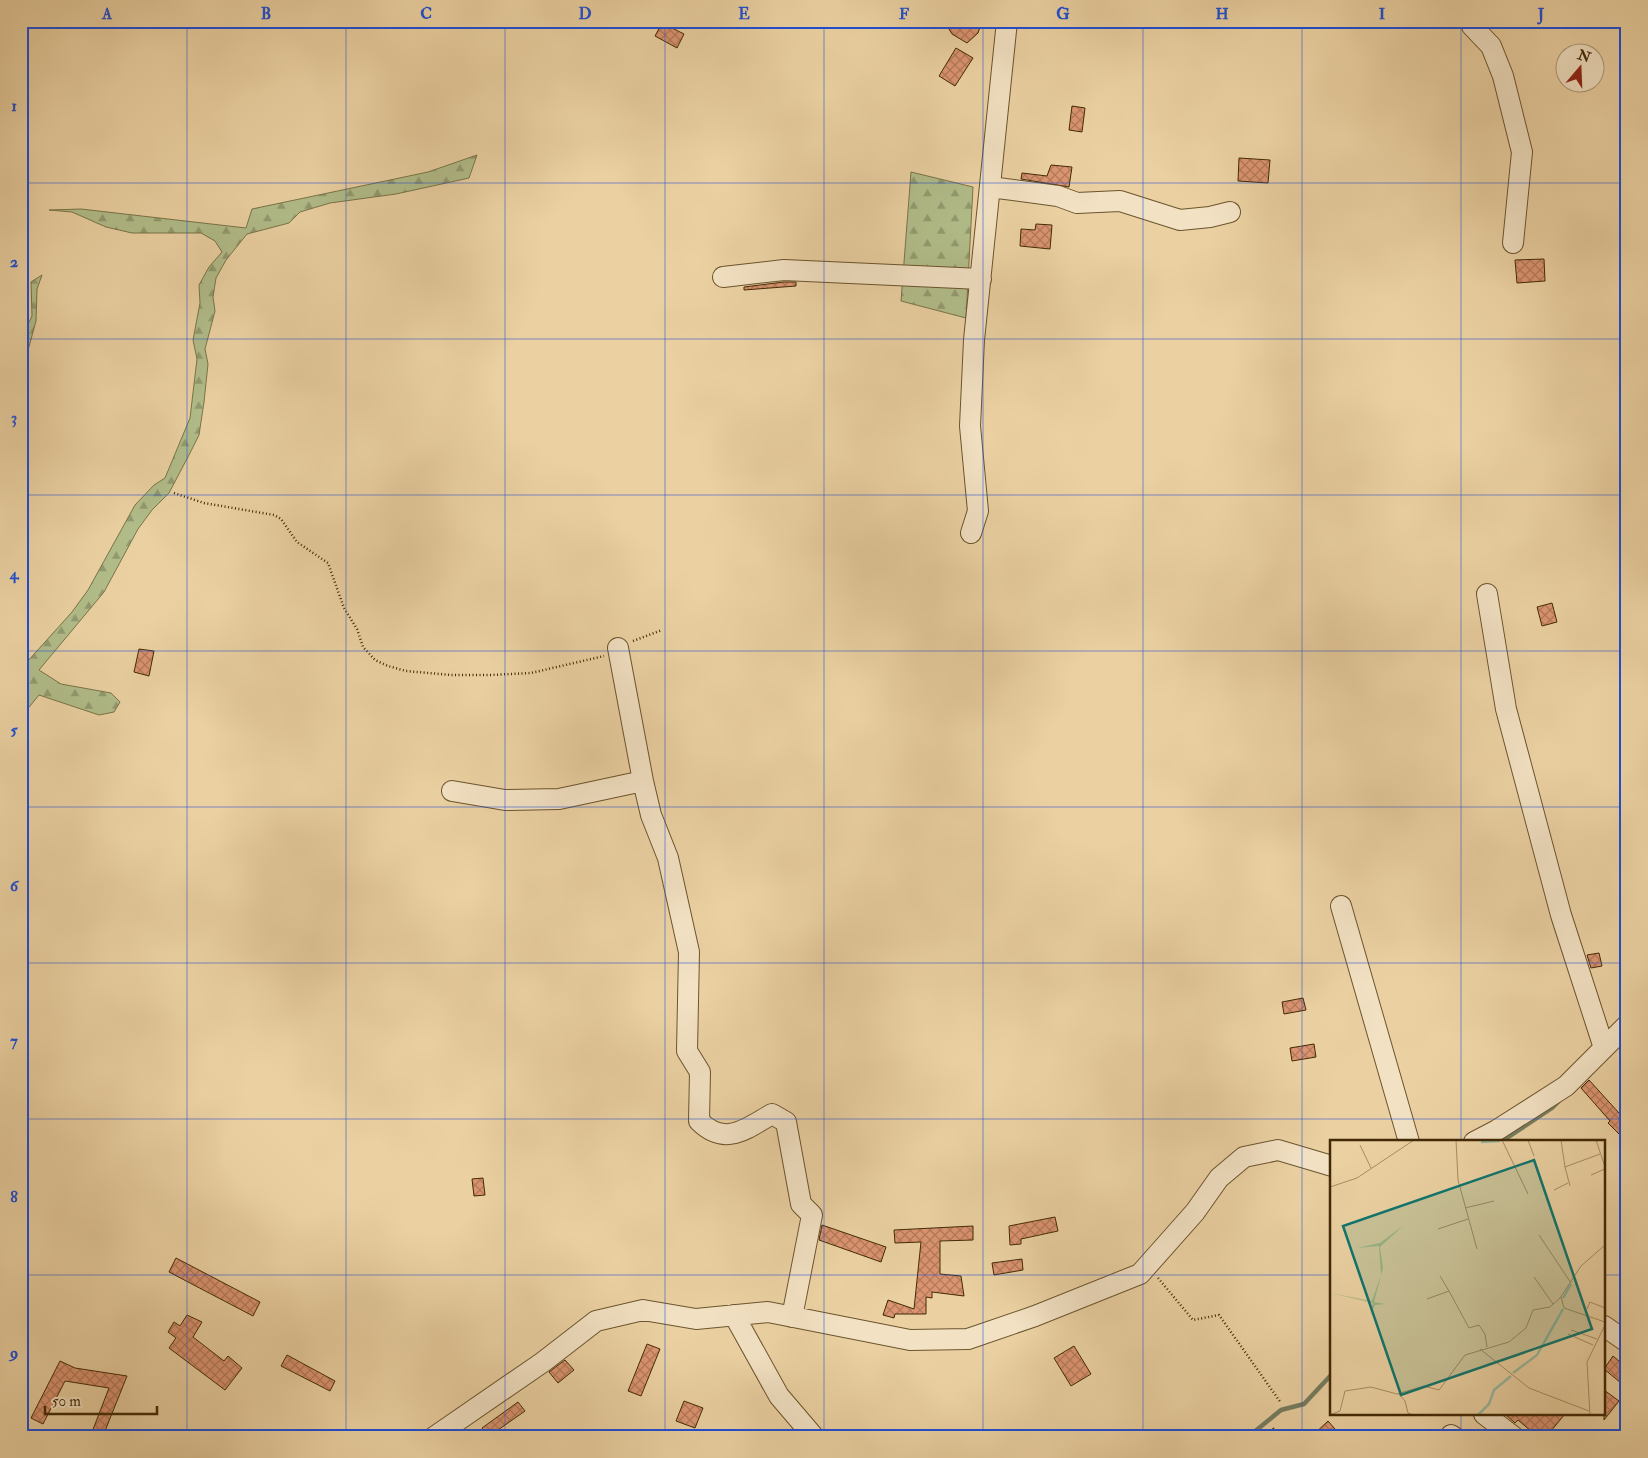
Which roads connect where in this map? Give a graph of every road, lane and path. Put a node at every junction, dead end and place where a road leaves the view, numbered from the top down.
1 (1007, 21) edge
2 (1471, 21) edge
3 (990, 187) junction
4 (1230, 212) dead end
5 (1513, 243) dead end
6 (723, 277) dead end
7 (981, 279) junction
8 (174, 493) dead end
9 (971, 533) dead end
10 (1488, 594) dead end
11 (662, 630) dead end
12 (618, 648) junction
13 (643, 781) junction
14 (452, 791) dead end
15 (1341, 906) dead end
16 (1627, 1025) edge
17 (1604, 1048) junction
18 (1501, 1136) edge
19 (1408, 1140) edge
20 (1483, 1140) edge
21 (1330, 1165) edge
22 (1147, 1266) junction
23 (734, 1315) junction
24 (792, 1317) junction
25 (1606, 1327) edge
26 (1627, 1342) edge
27 (1281, 1403) dead end
28 (1487, 1416) edge
29 (1272, 1428) dead end
30 (434, 1437) edge
31 (814, 1437) edge
32 (1279, 1437) edge
33 (1514, 1437) edge

1 - 3 street
2 - 5 street
3 - 4 street
3 - 7 street
6 - 7 street
7 - 9 street
8 - 12 path
10 - 17 street
11 - 12 path
12 - 13 street
13 - 14 street
13 - 24 street
15 - 19 street
16 - 17 street
17 - 18 street
18 - 20 street
21 - 22 street
22 - 24 street
22 - 27 path
23 - 24 street
23 - 30 street
23 - 31 street
25 - 26 street
28 - 33 street
29 - 32 path

